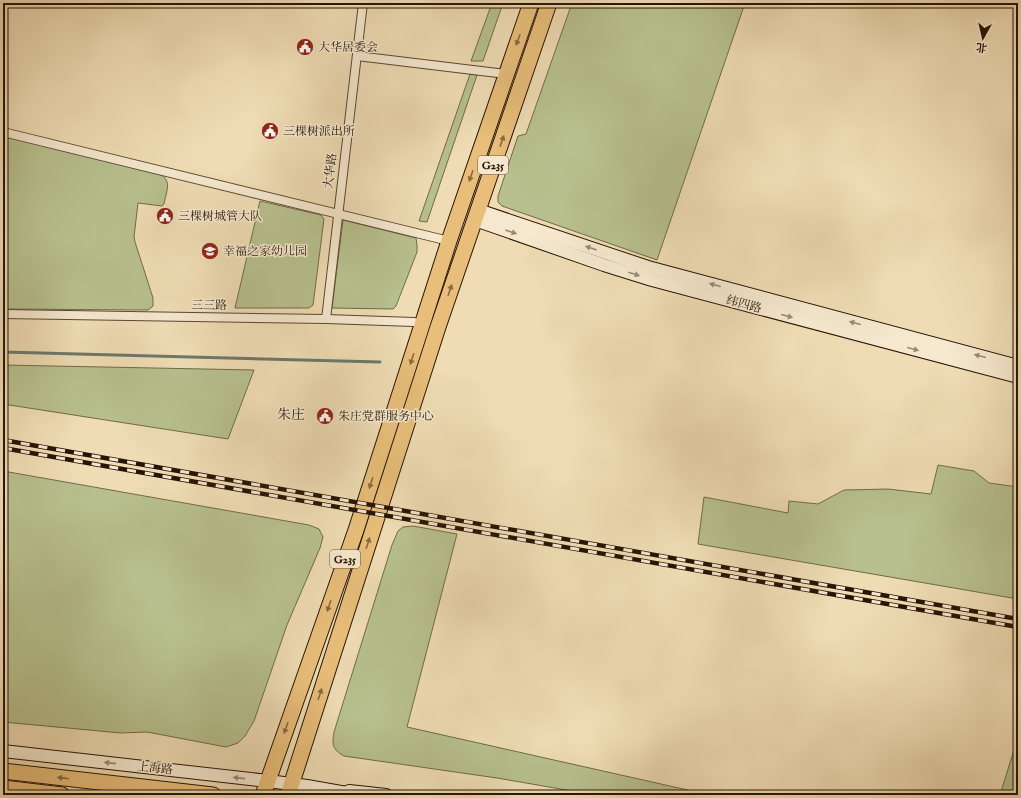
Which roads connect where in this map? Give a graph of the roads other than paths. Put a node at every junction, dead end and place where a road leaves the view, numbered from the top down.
1 (363, 3) edge
2 (531, 3) edge
3 (549, 3) edge
4 (357, 56) junction
5 (506, 74) junction
6 (3, 132) edge
7 (337, 214) junction
8 (476, 215) junction
9 (449, 241) junction
10 (3, 314) edge
11 (326, 319) junction
12 (414, 322) dead end
13 (1018, 366) edge
14 (1018, 377) edge
15 (3, 751) edge
16 (3, 771) edge
17 (308, 786) junction
18 (3, 788) edge
19 (266, 788) edge
20 (290, 790) edge
21 (62, 795) edge
22 (213, 795) edge
23 (358, 795) edge
24 (386, 795) edge

1 - 4 street, 大华路
2 -> 5 highway, G235
8 -> 3 highway, G235
4 - 5 street
4 - 7 street, 大华路
5 -> 9 highway, G235
6 - 7 street
7 - 9 street
7 - 11 street, 大华路
13 -> 8 street, 纬四路
8 -> 14 street, 纬四路
20 -> 8 highway, G235
9 -> 19 highway, G235
10 - 11 street, 三三路
11 - 12 street, 三三路
19 -> 15 street, 上海路
22 -> 16 highway, 上海路
17 - 20 street, 上海路
17 - 23 street, 上海路
17 - 24 street, 上海路
18 - 21 highway
19 - 20 street, 上海路

